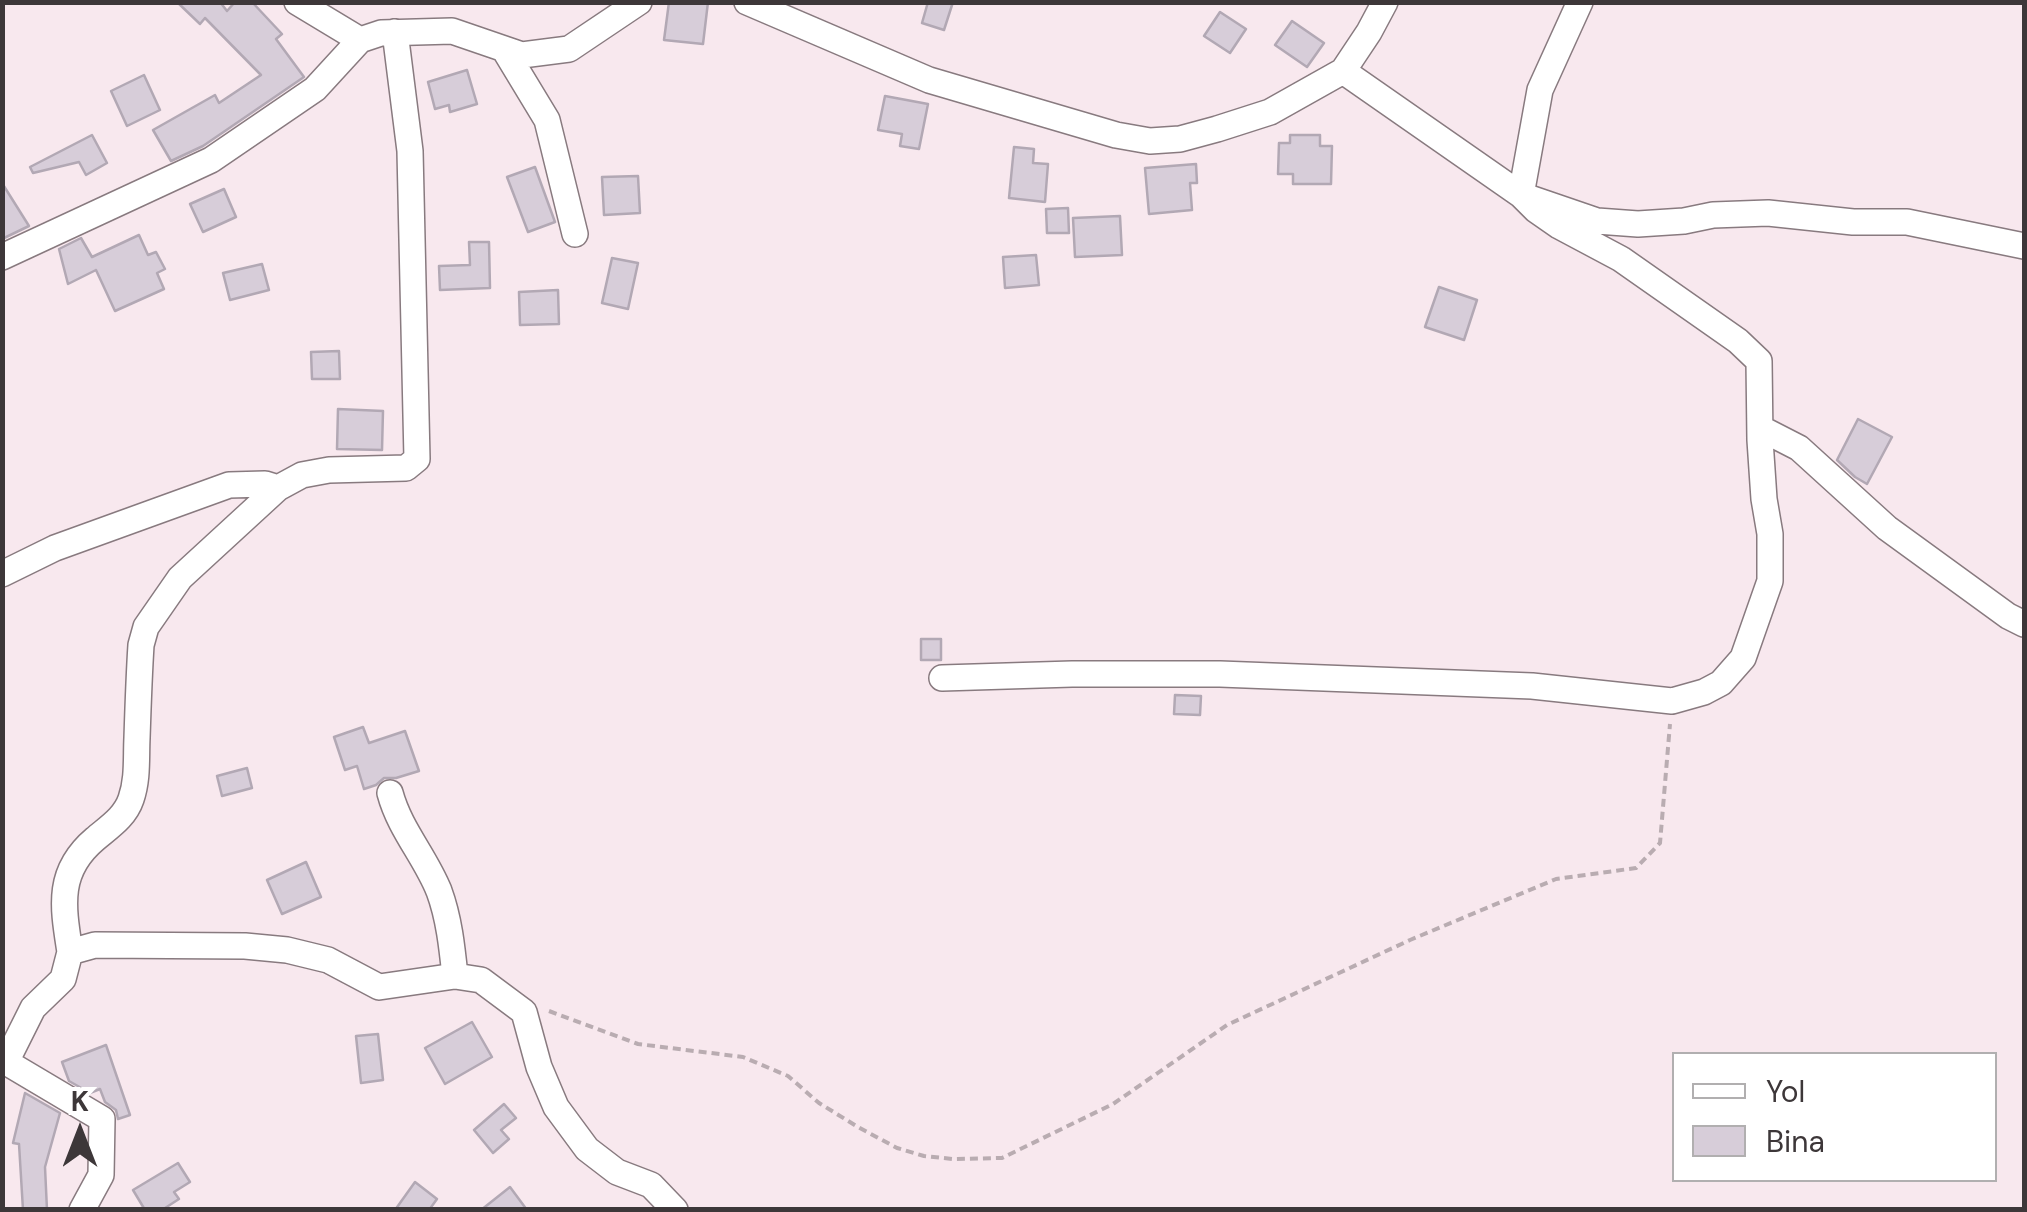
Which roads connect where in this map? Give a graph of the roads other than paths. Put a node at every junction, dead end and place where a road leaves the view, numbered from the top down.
1 (297, 2) edge
2 (638, 2) edge
3 (747, 2) edge
4 (1385, 2) edge
5 (1580, 2) edge
6 (395, 32) junction
7 (360, 40) junction
8 (504, 49) junction
9 (1343, 72) junction
10 (1520, 195) junction
11 (574, 234) dead end
12 (2024, 246) edge
13 (2, 257) edge
14 (1760, 428) junction
15 (278, 488) junction
16 (2, 574) edge
17 (2024, 624) edge
18 (942, 678) dead end
19 (390, 793) dead end
20 (70, 952) junction
21 (455, 976) junction
22 (4, 1062) edge
23 (82, 1210) edge
24 (675, 1210) edge

1 - 7 street
2 - 8 street
3 - 9 street
4 - 9 street
5 - 10 street
6 - 7 street
6 - 8 street
6 - 15 street
7 - 13 street
8 - 11 street
9 - 10 street
10 - 12 street
10 - 14 street
14 - 17 street
14 - 18 street
15 - 16 street
15 - 20 street
19 - 21 street
20 - 21 street
20 - 22 street
21 - 24 street
22 - 23 street

